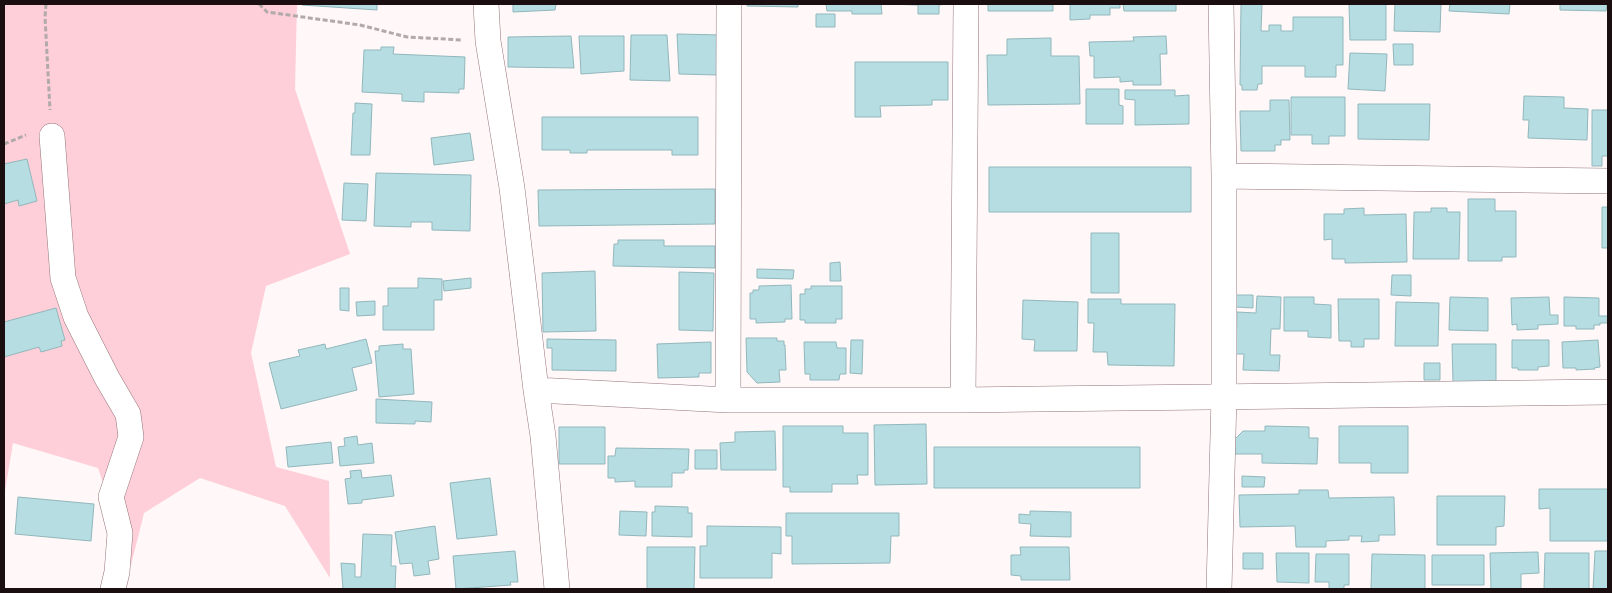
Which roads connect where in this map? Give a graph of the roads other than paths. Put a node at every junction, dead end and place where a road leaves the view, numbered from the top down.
1 (486, 4) edge
2 (729, 4) edge
3 (966, 4) edge
4 (1221, 4) edge
5 (52, 136) road end
6 (1224, 176) junction
7 (1608, 181) edge
8 (536, 390) junction
9 (1608, 392) edge
10 (1224, 396) junction
11 (728, 400) junction
12 (963, 400) junction
13 (113, 589) edge
14 (557, 589) edge
15 (1219, 589) edge

1 - 8 street
2 - 11 street
3 - 12 street
4 - 6 street
5 - 13 street
6 - 7 street
6 - 10 street
8 - 11 street
8 - 14 street
9 - 10 street
10 - 12 street
10 - 15 street
11 - 12 street

